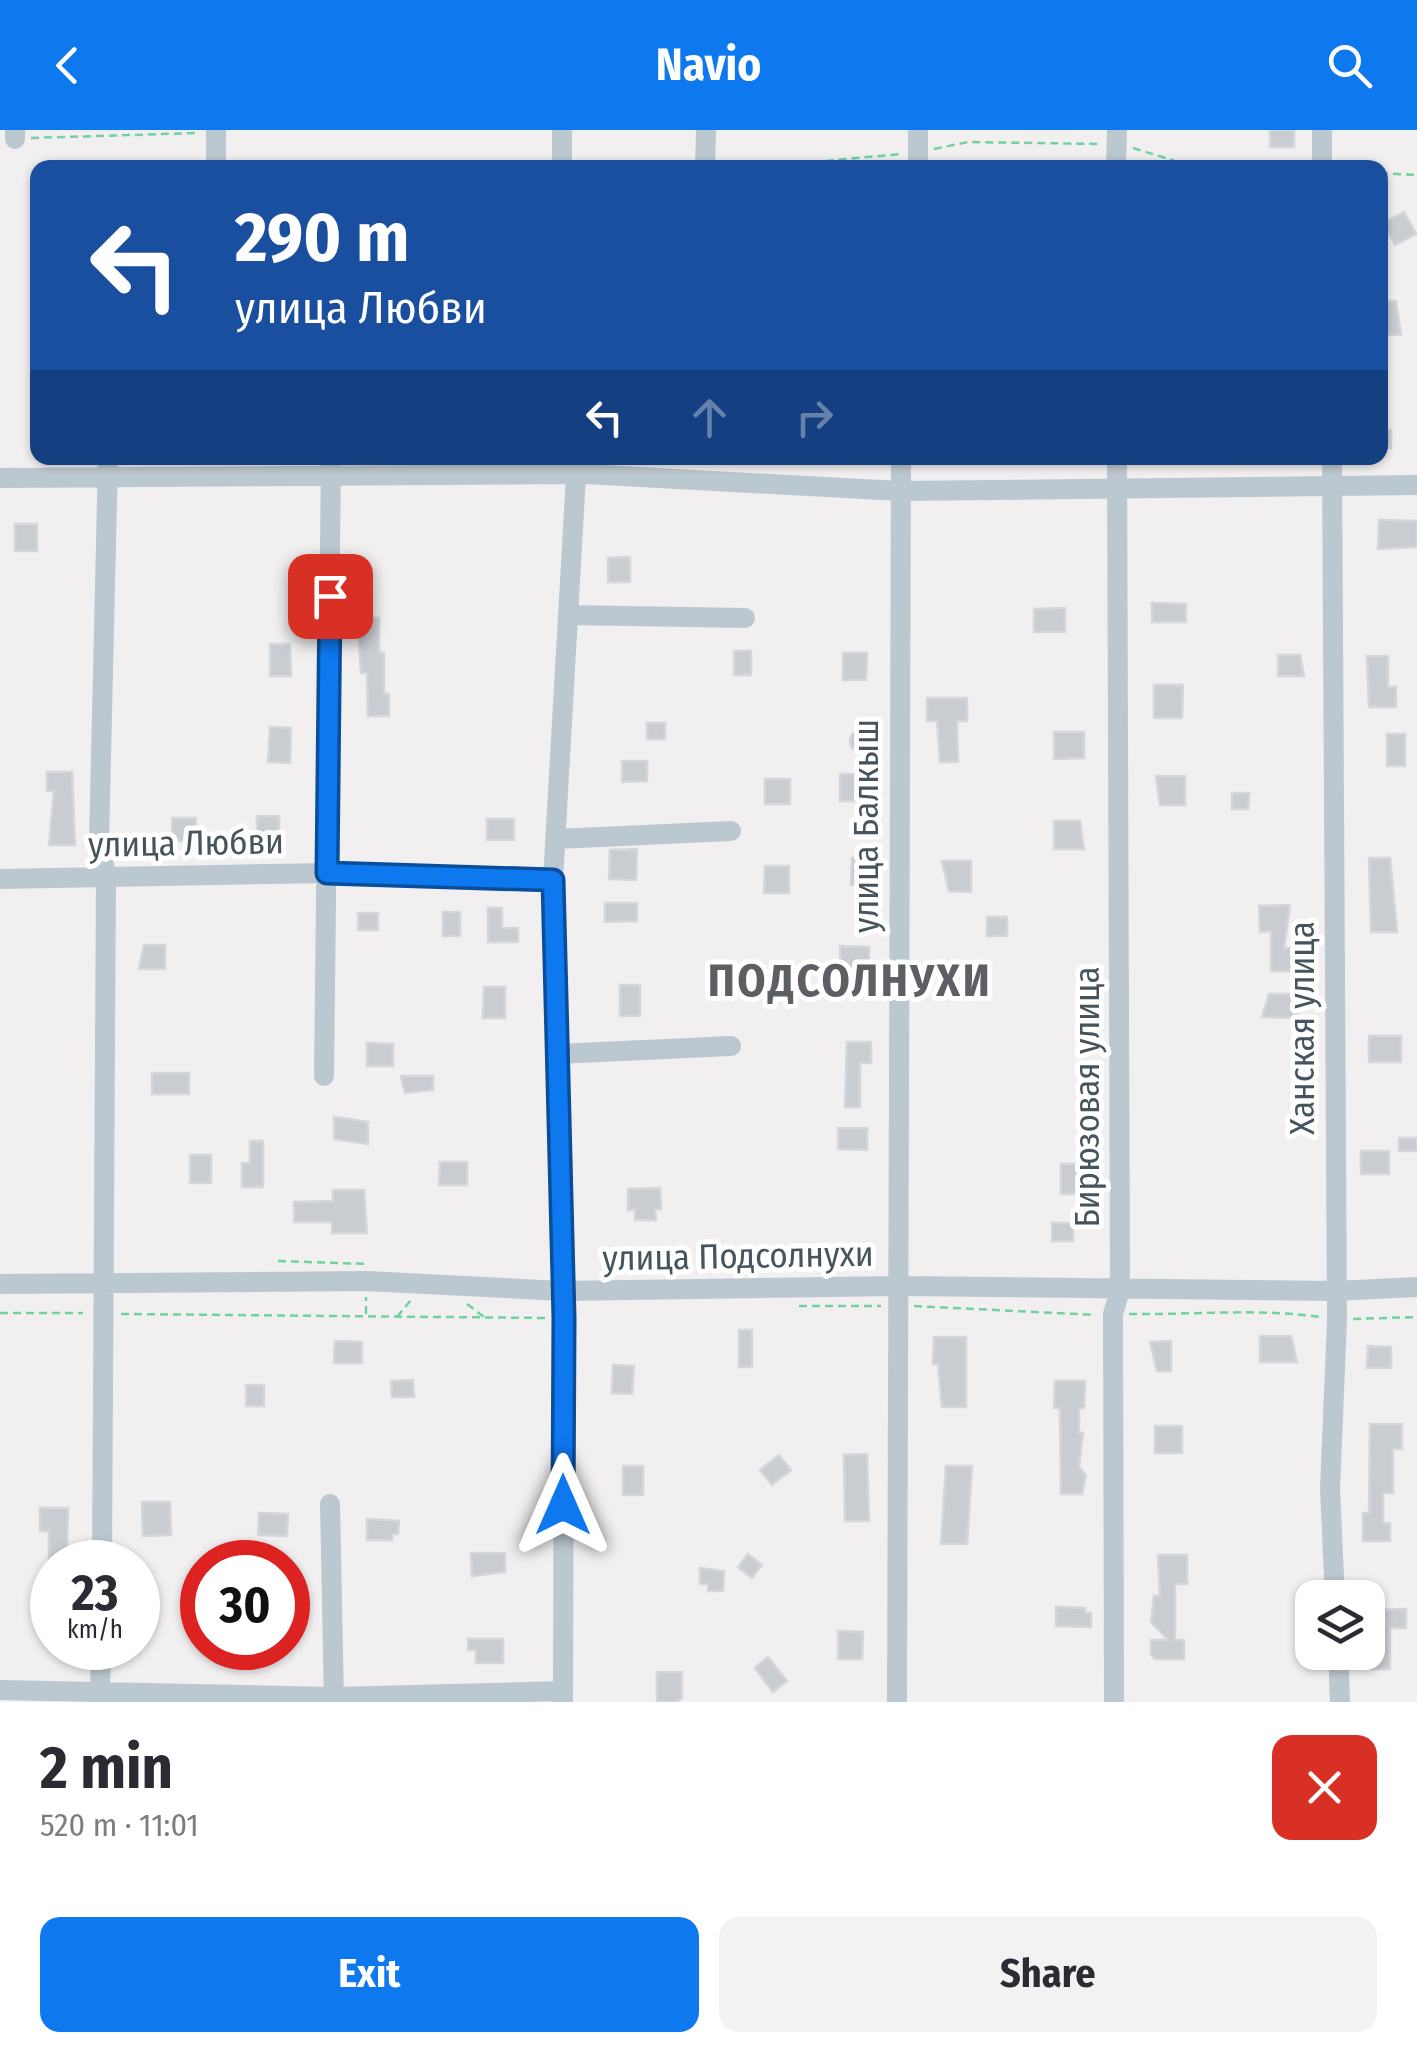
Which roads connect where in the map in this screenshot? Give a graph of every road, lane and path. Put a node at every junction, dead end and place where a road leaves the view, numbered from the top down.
1 (562, 130) edge
2 (706, 130) edge
3 (918, 130) edge
4 (1322, 130) edge
5 (216, 131) edge
6 (15, 134) edge
7 (1117, 137) edge
8 (918, 158) junction
9 (216, 159) joint
10 (562, 159) dead end
11 (225, 160) edge
12 (705, 160) edge
13 (884, 160) edge
14 (1177, 160) edge
15 (1322, 160) edge
16 (1388, 173) edge
17 (1417, 174) edge
18 (900, 465) edge
19 (1117, 465) edge
20 (1332, 465) edge
21 (332, 467) edge
22 (577, 467) edge
23 (108, 468) edge
24 (0, 478) edge
25 (1417, 485) edge
26 (1332, 488) junction
27 (1117, 490) junction
28 (900, 491) junction
29 (569, 615) junction
30 (745, 618) dead end
31 (731, 831) dead end
32 (556, 839) junction
33 (327, 873) junction
34 (106, 875) junction
35 (0, 879) edge
36 (553, 880) junction
37 (732, 1046) dead end
38 (557, 1054) junction
39 (324, 1076) dead end
40 (104, 1283) junction
41 (0, 1284) edge
42 (1417, 1287) edge
43 (1120, 1290) junction
44 (562, 1291) junction
45 (1335, 1291) junction
46 (898, 1296) junction
47 (412, 1299) dead end
48 (785, 1306) dead end
49 (0, 1313) edge
50 (104, 1313) junction
51 (1113, 1314) junction
52 (396, 1317) junction
53 (1417, 1317) edge
54 (564, 1318) junction
55 (1336, 1320) junction
56 (330, 1504) dead end
57 (102, 1540) edge
58 (1334, 1580) edge
59 (100, 1670) edge
60 (1339, 1670) edge
61 (0, 1690) edge
62 (100, 1692) junction
63 (562, 1697) edge
64 (334, 1700) edge
65 (897, 1702) edge
66 (1114, 1702) edge
67 (1340, 1702) edge

1 - 10 street
2 - 12 street
3 - 8 street
4 - 15 street
5 - 6 path
5 - 9 street
7 - 8 path
7 - 14 path
8 - 13 path
9 - 11 path
16 - 17 path
18 - 28 street, улица Балкыш
19 - 27 street, Бирюзовая улица
20 - 26 street, Ханская улица
21 - 22 street
21 - 23 street
21 - 33 street
22 - 28 street
22 - 29 street
23 - 24 street
23 - 34 street
25 - 26 street
26 - 27 street
26 - 45 street, Ханская улица
27 - 28 street
27 - 43 street, Бирюзовая улица
28 - 46 street, улица Балкыш
29 - 30 street
29 - 32 street
31 - 32 street
32 - 36 street
33 - 34 street, улица Любви
33 - 36 street, улица Любви
33 - 39 street
34 - 35 street, улица Любви
34 - 40 street
36 - 38 street
37 - 38 street
38 - 44 street
40 - 41 street, улица Подсолнухи
40 - 44 street, улица Подсолнухи
40 - 50 street
42 - 45 street, улица Подсолнухи
43 - 45 street, улица Подсолнухи
43 - 46 street, улица Подсолнухи
43 - 51 street, Бирюзовая улица
44 - 46 street, улица Подсолнухи
44 - 54 street
45 - 55 street, Ханская улица
46 - 48 path
46 - 51 path
46 - 65 street, улица Балкыш
47 - 52 path
49 - 50 path
50 - 52 path
50 - 57 street
51 - 55 path
51 - 66 street, Бирюзовая улица
52 - 54 path
53 - 55 path
54 - 63 street
55 - 58 street, Ханская улица
56 - 64 street
59 - 62 street
60 - 67 street
61 - 62 street
62 - 64 street
63 - 64 street

